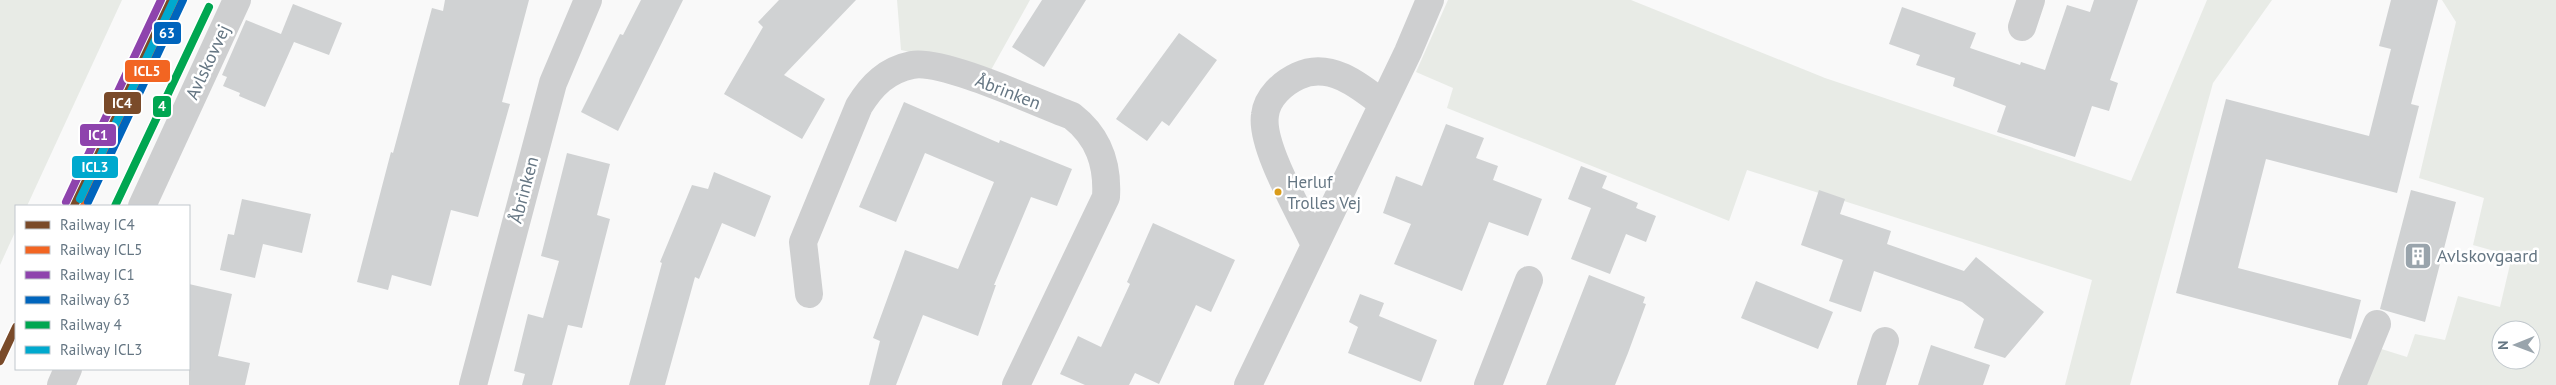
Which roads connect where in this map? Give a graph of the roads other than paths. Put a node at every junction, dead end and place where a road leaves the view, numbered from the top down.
1 (237, 0) edge
2 (588, 0) edge
3 (1430, 0) edge
4 (2031, 0) edge
5 (2022, 27) dead end
6 (1383, 104) junction
7 (142, 205) edge
8 (1315, 245) junction
9 (1528, 280) dead end
10 (809, 294) dead end
11 (2377, 324) dead end
12 (1885, 341) dead end
13 (68, 370) edge
14 (60, 385) edge
15 (473, 385) edge
16 (1016, 385) edge
17 (1248, 385) edge
18 (1488, 385) edge
19 (1871, 385) edge
20 (2352, 385) edge

1 - 7 street, Avlskovvej
2 - 15 street, Åbrinken
3 - 6 street
4 - 5 street
6 - 8 street
6 - 8 street
8 - 17 street
9 - 18 street
10 - 16 street, Åbrinken
11 - 20 street
12 - 19 street
13 - 14 street

